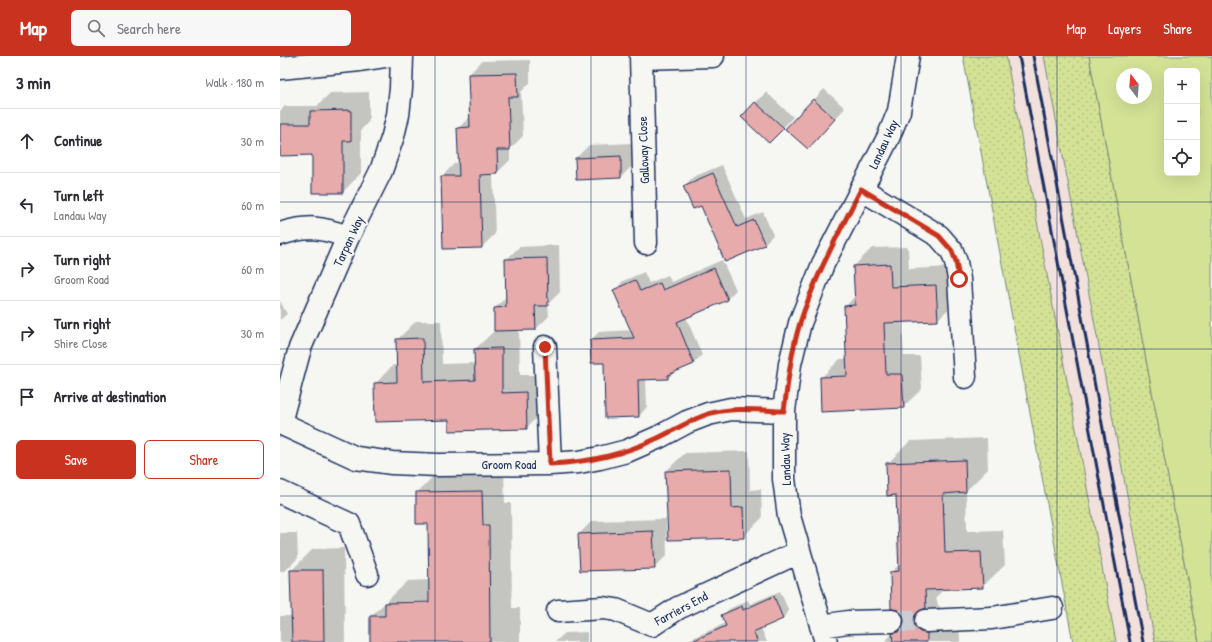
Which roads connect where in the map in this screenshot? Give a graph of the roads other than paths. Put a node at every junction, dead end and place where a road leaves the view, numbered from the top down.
1 (386, 56) edge
2 (402, 56) edge
3 (713, 56) edge
4 (908, 56) edge
5 (641, 57) edge
6 (280, 68) edge
7 (861, 189) junction
8 (280, 234) edge
9 (348, 238) junction
10 (646, 242) dead end
11 (545, 347) dead end
12 (965, 377) dead end
13 (784, 411) junction
14 (280, 423) edge
15 (550, 464) junction
16 (280, 492) edge
17 (799, 552) junction
18 (367, 574) dead end
19 (1052, 608) dead end
20 (558, 611) dead end
21 (926, 621) tunnel mouth
22 (892, 622) tunnel mouth
23 (823, 634) edge

1 - 6 street
2 - 9 street, Tarpan Way
3 - 5 street, Galloway Close
4 - 7 street, Landau Way
5 - 10 street, Galloway Close
7 - 12 street
7 - 13 street, Landau Way
8 - 9 street
9 - 14 street, Tarpan Way
11 - 15 street
13 - 15 street, Groom Road
13 - 17 street, Landau Way
14 - 15 street, Groom Road
16 - 18 street
17 - 20 street, Farriers End
17 - 23 street, Landau Way
19 - 21 street
22 - 23 street

